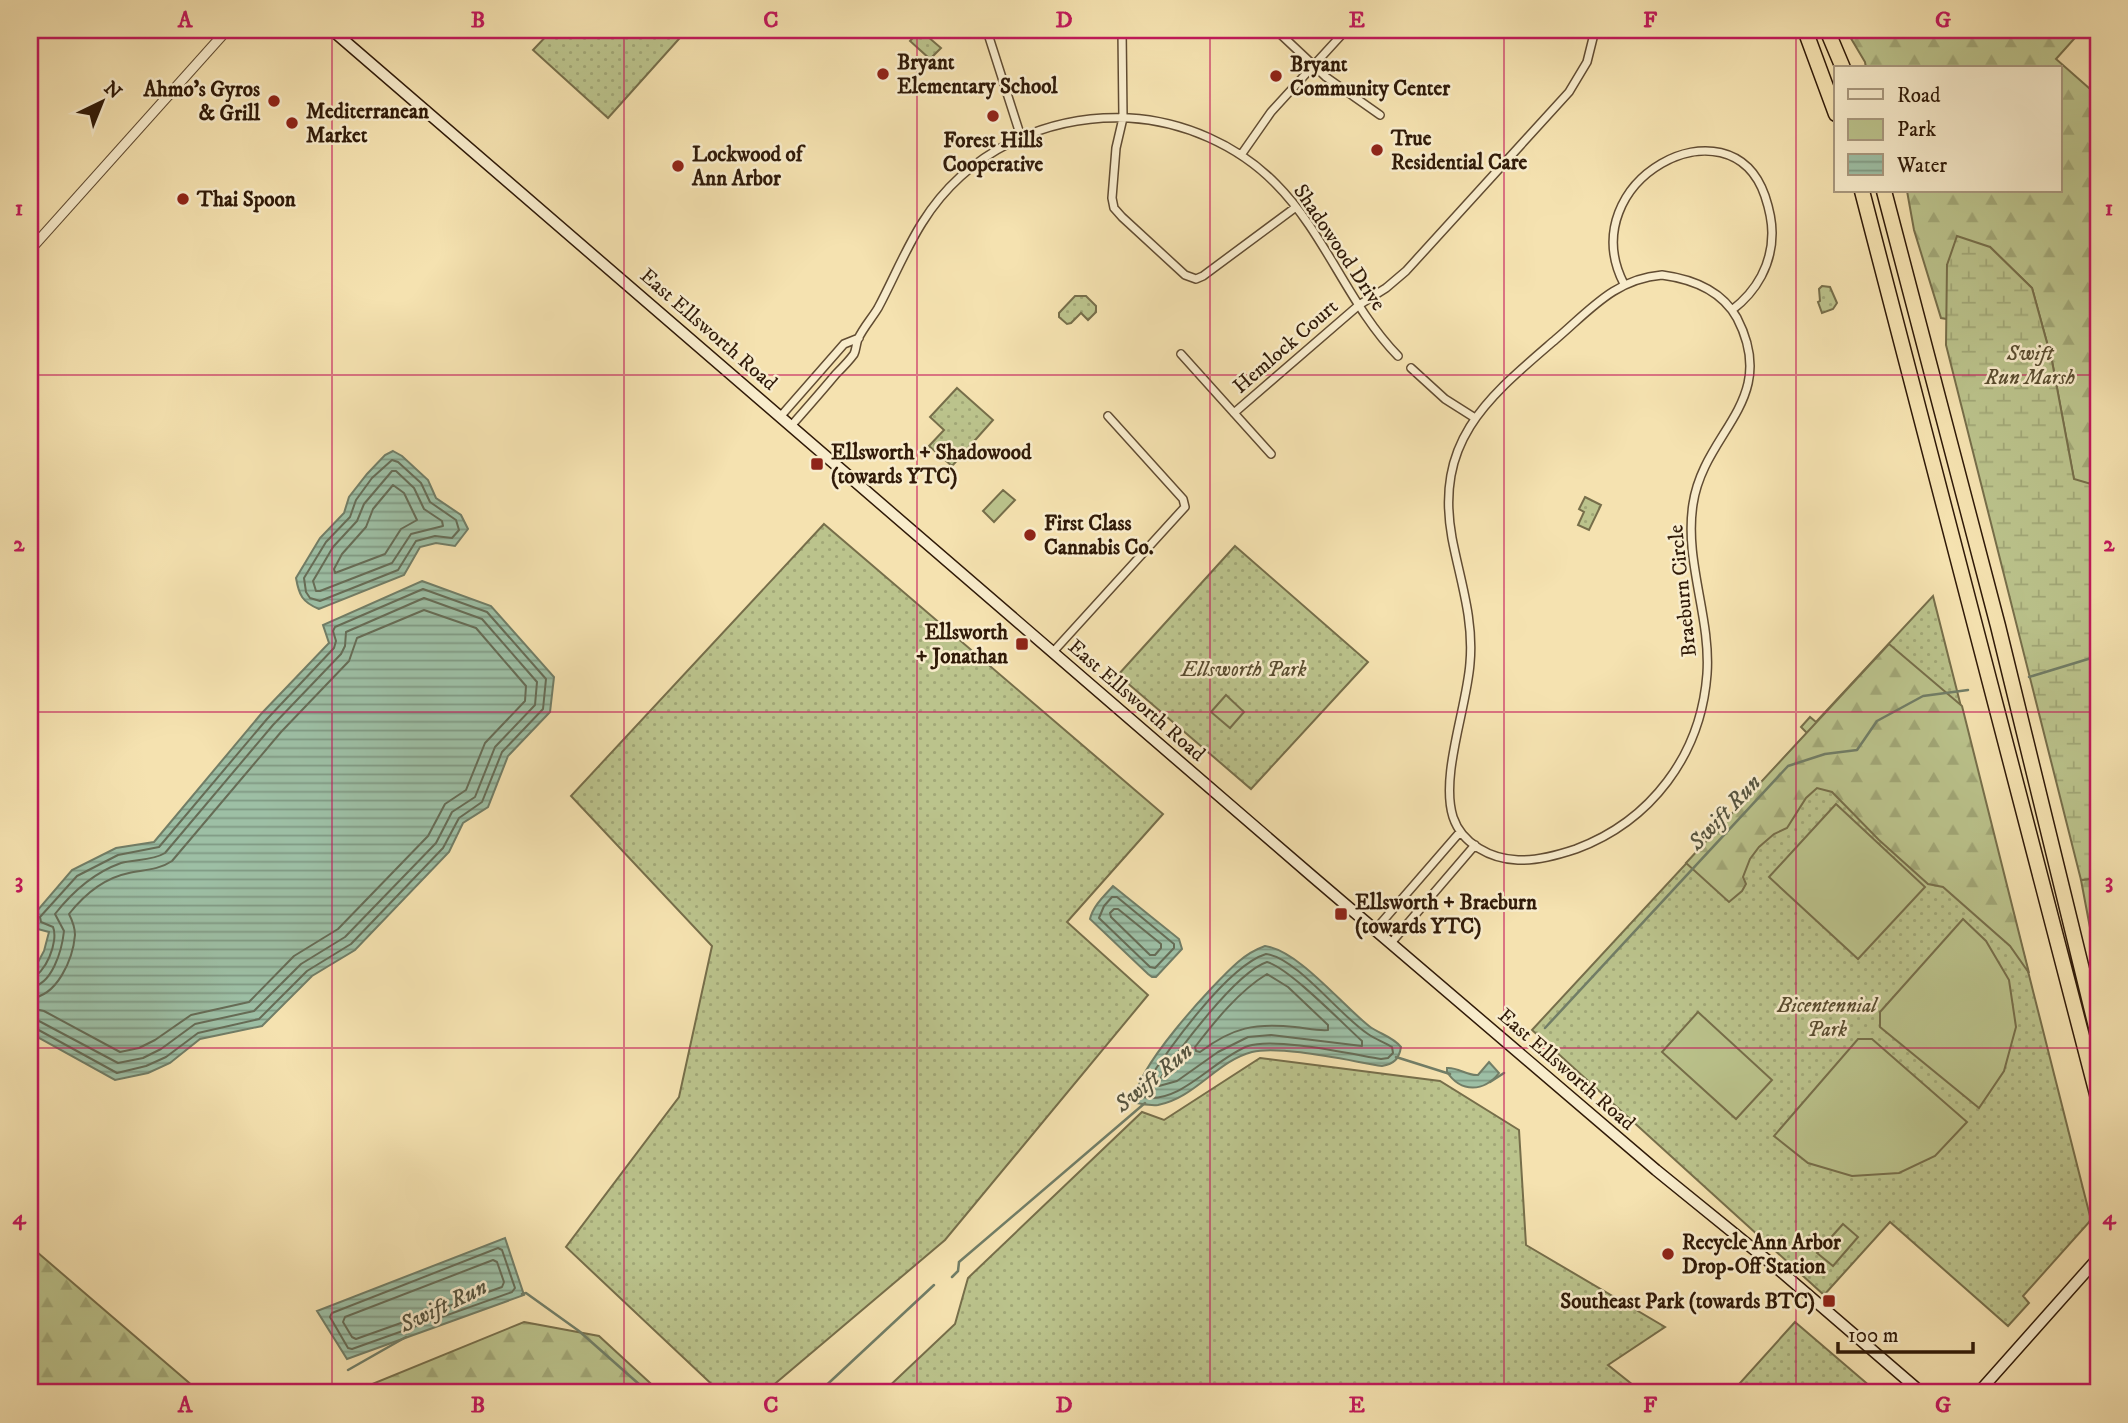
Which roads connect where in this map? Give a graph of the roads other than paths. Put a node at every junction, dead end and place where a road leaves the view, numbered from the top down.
1 (226, 30) edge
2 (332, 30) edge
3 (1122, 30) edge
4 (1276, 30) edge
5 (1346, 30) edge
6 (1595, 30) edge
7 (1805, 30) edge
8 (1827, 30) edge
9 (988, 34) dead end
10 (1314, 65) junction
11 (1842, 66) edge
12 (1834, 109) edge
13 (1380, 115) dead end
14 (1123, 118) junction
15 (1021, 137) junction
16 (1241, 155) junction
17 (1861, 192) edge
18 (1884, 192) edge
19 (1296, 207) junction
20 (30, 250) edge
21 (1624, 284) junction
22 (1359, 305) junction
23 (1732, 310) junction
24 (859, 338) junction
25 (1181, 354) dead end
26 (1398, 356) dead end
27 (1411, 368) dead end
28 (1234, 414) junction
29 (1108, 416) dead end
30 (780, 417) junction
31 (1475, 418) junction
32 (791, 426) junction
33 (1271, 454) dead end
34 (1053, 652) junction
35 (1460, 832) junction
36 (1475, 845) junction
37 (1376, 930) junction
38 (1391, 943) junction
39 (2098, 1035) edge
40 (2098, 1098) edge
41 (2094, 1262) edge
42 (1922, 1393) edge
43 (1978, 1393) edge

1 - 20 street
2 - 30 main road, East Ellsworth Road
3 - 14 street
4 - 10 street
5 - 10 street
6 - 22 street, Hemlock Court
7 - 12 highway
8 - 11 highway
9 - 15 street
10 - 13 street
10 - 16 street
14 - 15 street, Shadowood Drive
14 - 16 street, Shadowood Drive
14 - 19 street
15 - 24 street, Shadowood Drive
16 - 19 street, Shadowood Drive
17 - 40 highway
18 - 39 highway
19 - 22 street, Shadowood Drive
21 - 23 street, Braeburn Circle
21 - 23 street
21 - 31 street, Braeburn Circle
22 - 26 street, Shadowood Drive
22 - 28 street, Hemlock Court
23 - 36 street, Braeburn Circle
24 - 30 street, Shadowood Drive
24 - 32 street, Shadowood Drive
25 - 28 street, Hemlock Court
27 - 31 street
28 - 33 street, Hemlock Court
29 - 34 street
30 - 32 main road, East Ellsworth Road
31 - 35 street, Braeburn Circle
32 - 34 main road, East Ellsworth Road
34 - 37 main road, East Ellsworth Road
35 - 36 street, Braeburn Circle
35 - 37 street
36 - 38 street
37 - 38 main road, East Ellsworth Road
38 - 42 main road, East Ellsworth Road
41 - 43 main road

